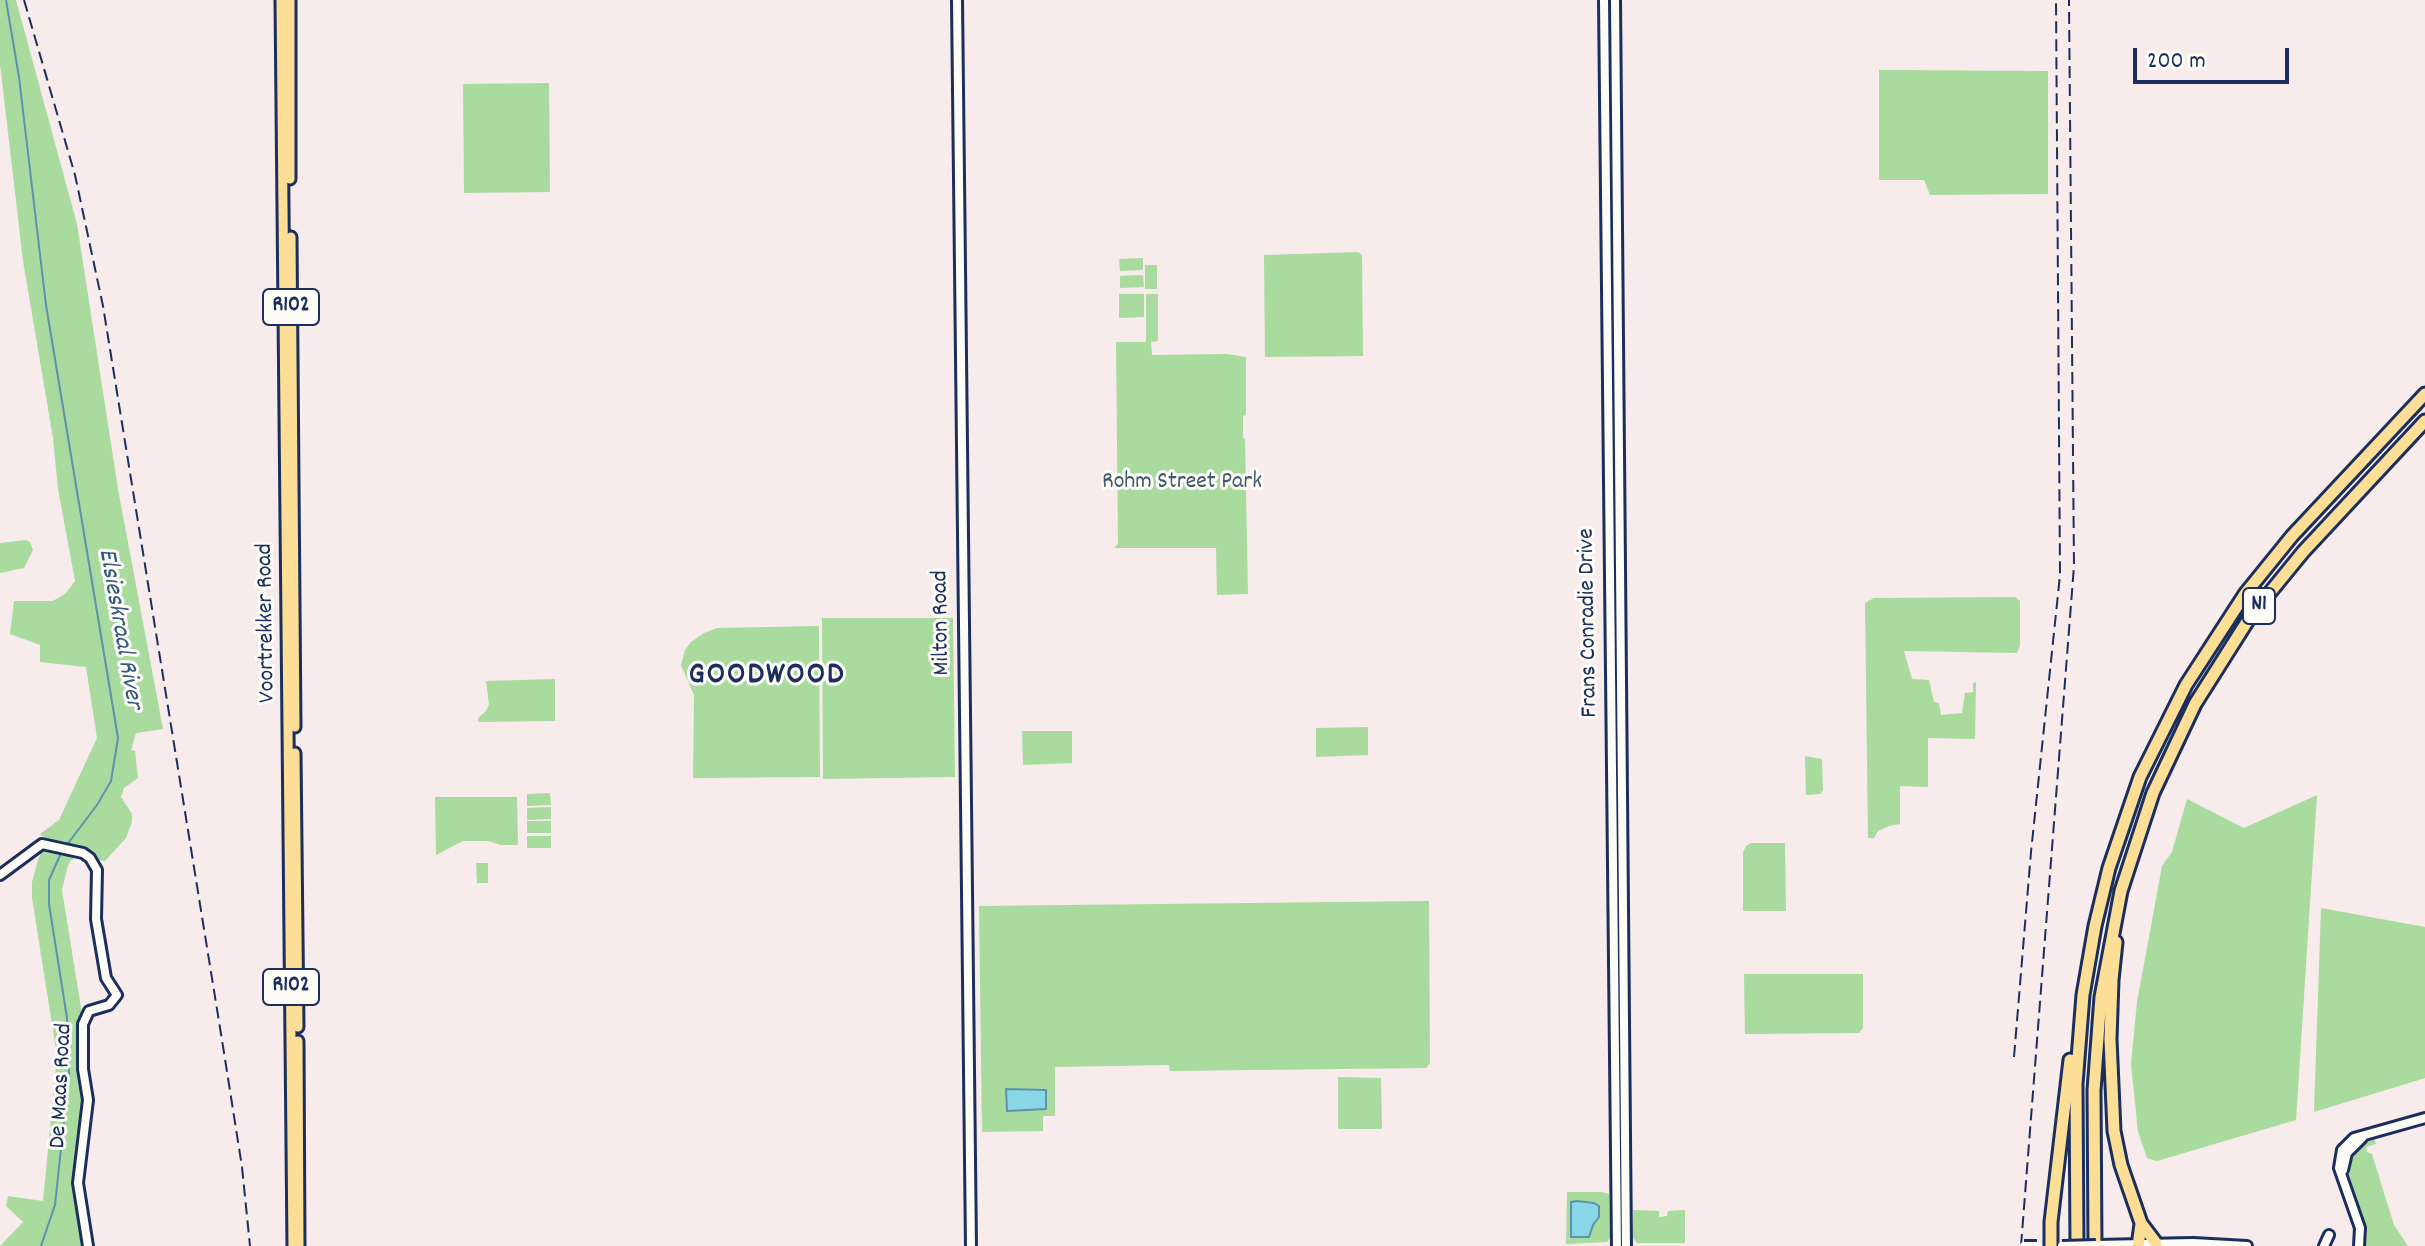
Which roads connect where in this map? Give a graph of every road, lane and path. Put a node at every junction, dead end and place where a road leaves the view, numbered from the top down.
1 (281, 0) edge
2 (290, 0) edge
3 (957, 0) edge
4 (1604, 0) edge
5 (1615, 0) edge
6 (2425, 394) edge
7 (2425, 421) edge
8 (2132, 855) junction
9 (0, 875) edge
10 (2088, 960) junction
11 (2425, 1118) edge
12 (2141, 1223) junction
13 (2329, 1235) dead end
14 (2156, 1243) junction
15 (2109, 1244) edge
16 (2138, 1245) edge
17 (88, 1246) edge
18 (293, 1246) edge
19 (299, 1246) edge
20 (971, 1246) edge
21 (1617, 1246) edge
22 (1626, 1246) edge
23 (2024, 1246) edge
24 (2037, 1246) edge
25 (2051, 1246) edge
26 (2062, 1246) edge
27 (2077, 1246) edge
28 (2095, 1246) edge
29 (2247, 1246) edge
30 (2324, 1246) edge
31 (2359, 1246) edge

1 - 18 main road, Voortrekker Road / R102
2 - 19 main road, Voortrekker Road / R102
3 - 20 main road, Milton Road
4 - 21 main road, Frans Conradie Drive
5 - 22 main road, Frans Conradie Drive
6 - 10 highway, N1
7 - 8 highway, N1
8 - 12 highway
8 - 28 highway, N1
9 - 17 main road, De Maas Road
10 - 25 highway
10 - 27 highway, N1
11 - 31 main road
12 - 14 highway
12 - 16 highway
13 - 30 main road
14 - 16 main road
14 - 29 main road
15 - 16 main road
15 - 26 main road, bridge
23 - 24 main road, bridge
24 - 25 main road
25 - 26 main road

